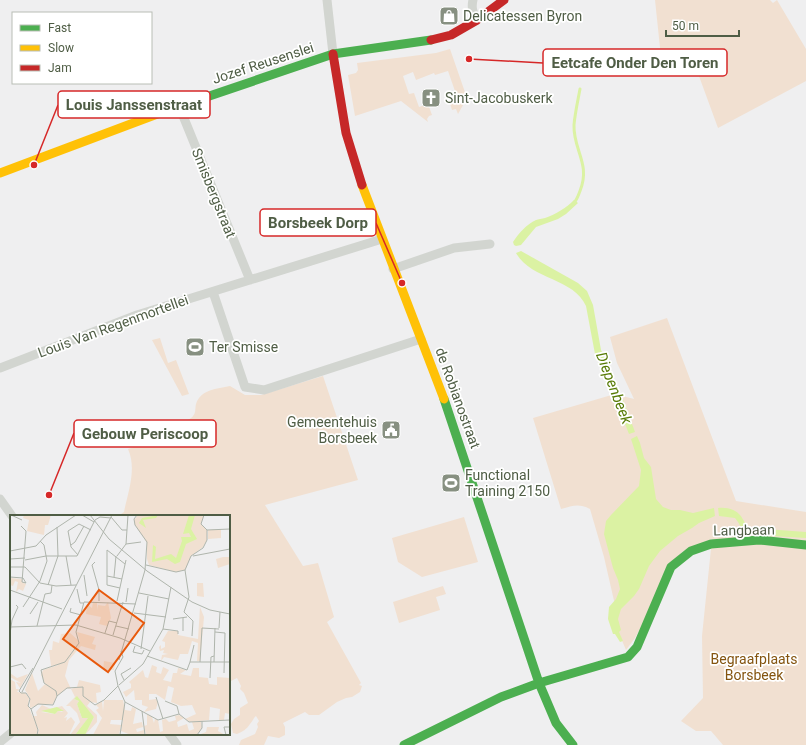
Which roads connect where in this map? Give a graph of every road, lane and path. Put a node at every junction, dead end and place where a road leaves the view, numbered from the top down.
1 (327, 0) edge
2 (473, 0) edge
3 (504, 0) edge
4 (477, 20) junction
5 (333, 54) junction
6 (179, 106) junction
7 (0, 173) edge
8 (382, 239) junction
9 (490, 244) dead end
10 (393, 269) junction
11 (250, 280) junction
12 (213, 292) junction
13 (421, 339) junction
14 (0, 368) edge
15 (0, 499) edge
16 (11, 515) edge
17 (806, 545) edge
18 (539, 683) junction
19 (10, 734) edge
20 (170, 735) edge
21 (0, 742) edge
22 (177, 745) edge
23 (404, 745) edge
24 (573, 745) edge

1 - 5 street
2 - 4 street
3 - 4 street, Jozef Reusenslei
4 - 5 street, Jozef Reusenslei
5 - 6 street, Jozef Reusenslei
5 - 8 street, de Robianostraat
6 - 7 street, Jozef Reusenslei
6 - 11 street, Smisbergstraat
8 - 10 street, de Robianostraat
8 - 11 street, Louis Van Regenmortellei
9 - 10 street
10 - 13 street, de Robianostraat
11 - 12 street, Louis Van Regenmortellei
12 - 13 street
12 - 14 street, Louis Van Regenmortellei
13 - 18 street, de Robianostraat
15 - 16 street
17 - 18 street, Langbaan
18 - 23 street, Langbaan
18 - 24 street, de Robianostraat
19 - 21 street
20 - 22 street

